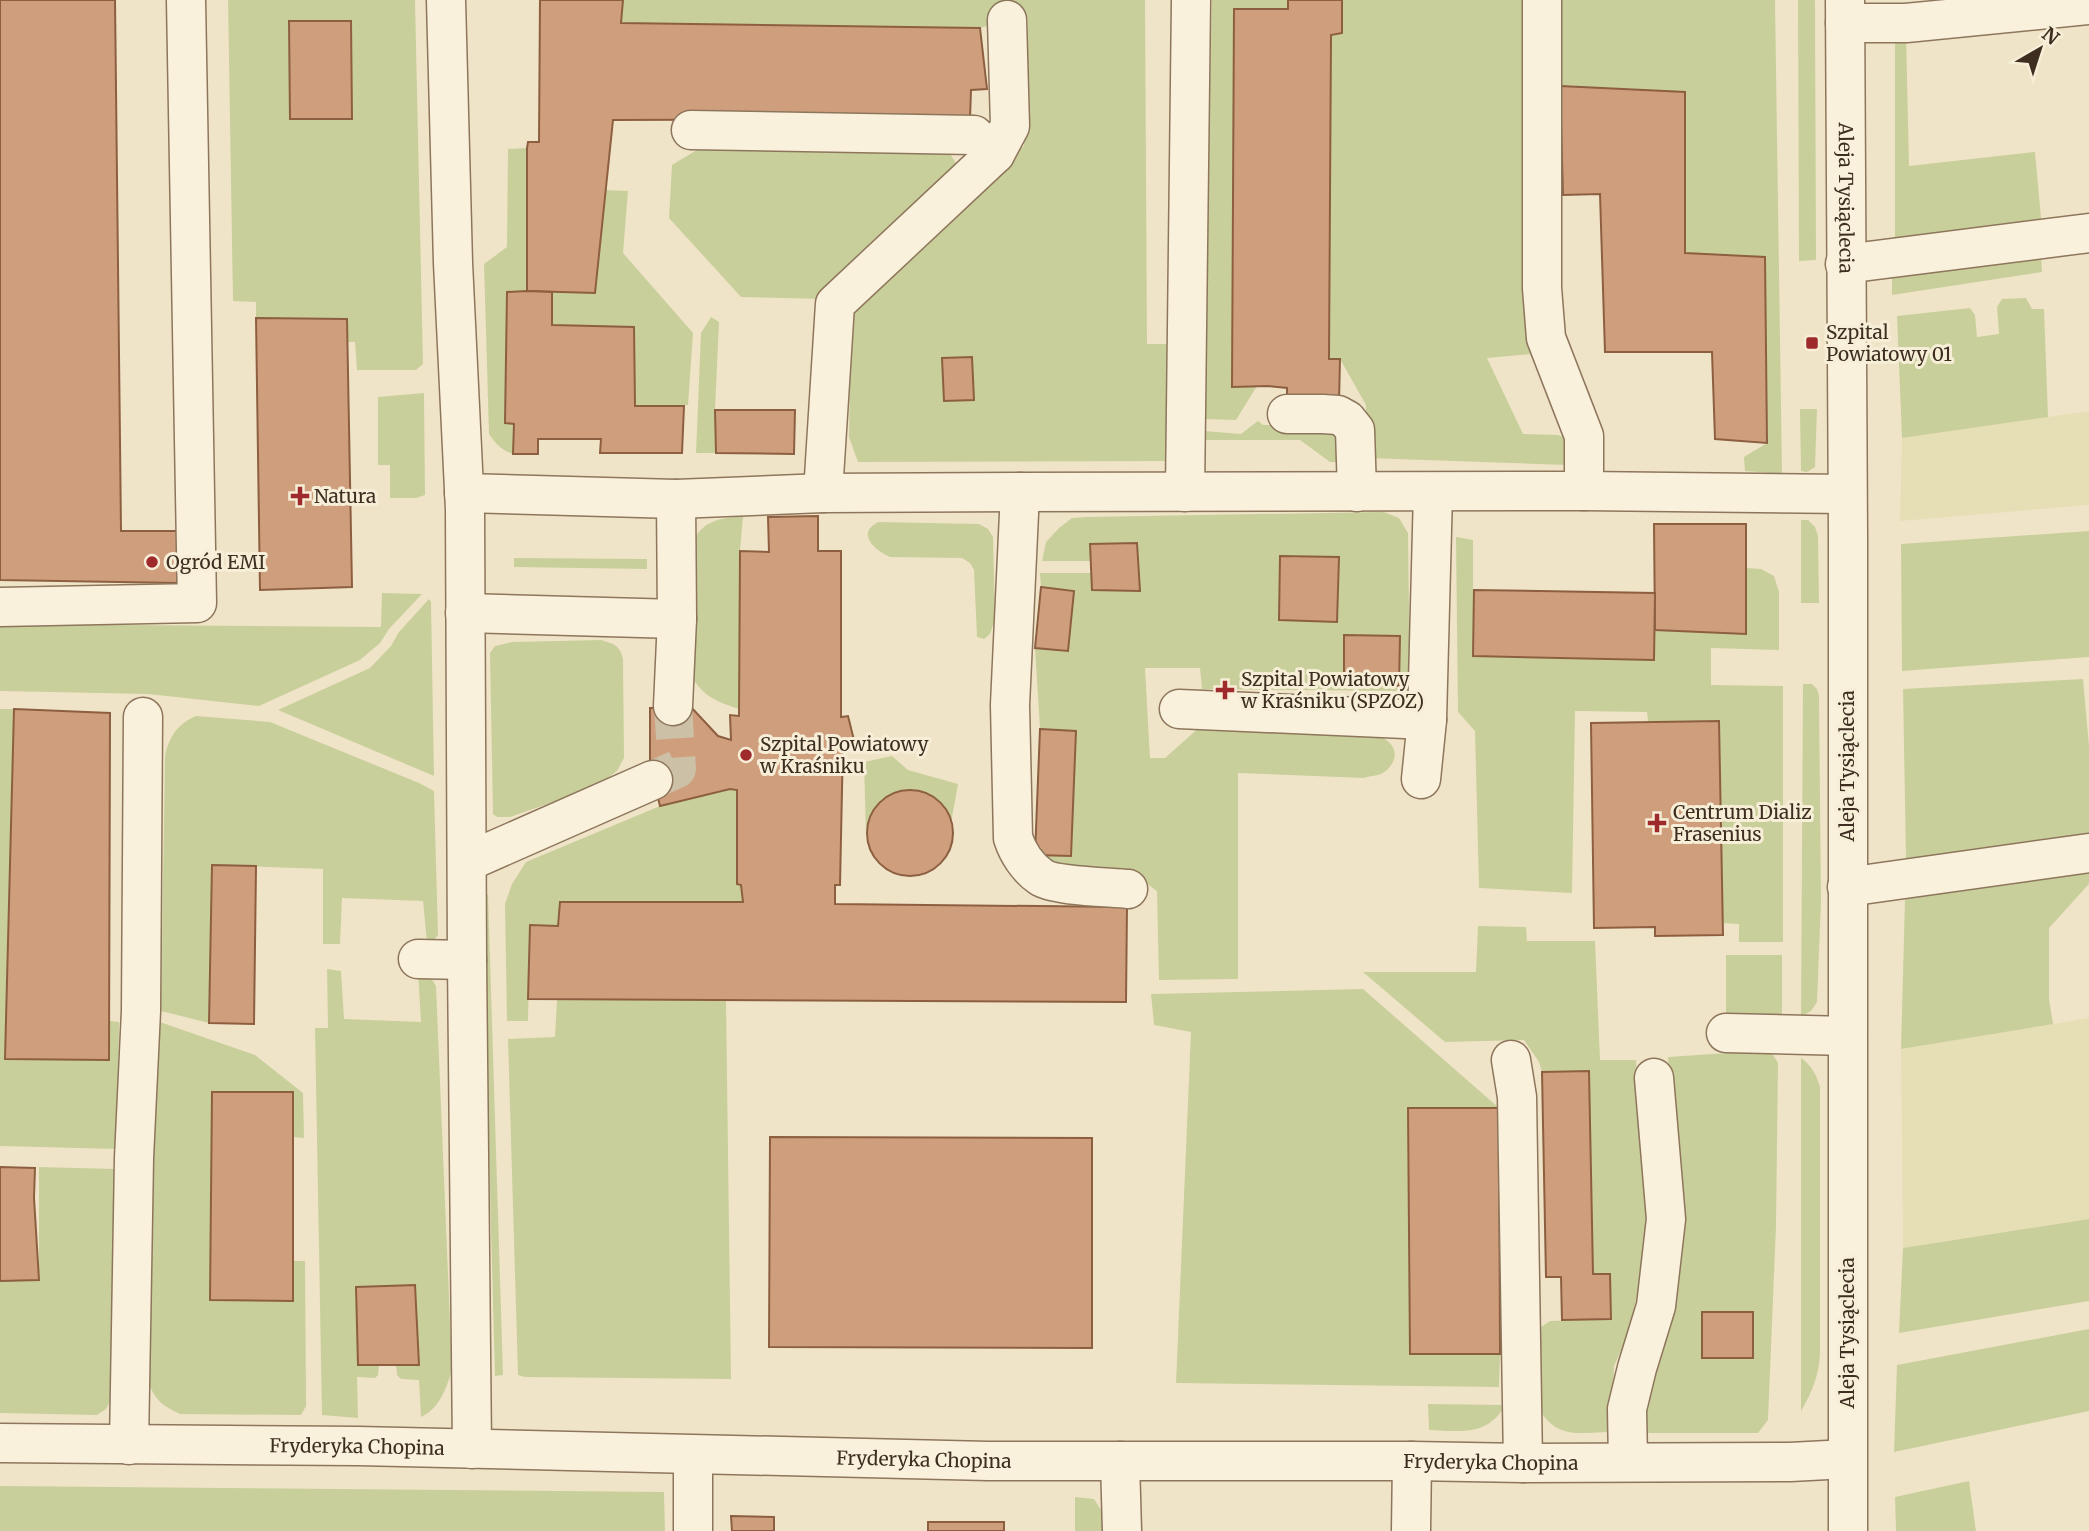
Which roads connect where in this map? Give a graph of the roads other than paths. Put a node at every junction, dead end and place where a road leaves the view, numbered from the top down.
1 (186, 0) edge
2 (446, 0) edge
3 (1191, 0) edge
4 (1542, 0) edge
5 (2089, 5) edge
6 (1845, 11) edge
7 (1007, 20) dead end
8 (691, 130) dead end
9 (995, 154) junction
10 (2089, 233) edge
11 (1845, 264) junction
12 (1287, 414) dead end
13 (1584, 491) junction
14 (1020, 492) junction
15 (1185, 492) junction
16 (1357, 492) junction
17 (1433, 492) junction
18 (464, 493) junction
19 (823, 494) junction
20 (1847, 494) junction
21 (677, 499) junction
22 (0, 607) edge
23 (465, 613) junction
24 (677, 619) junction
25 (673, 706) tunnel mouth
26 (1179, 709) dead end
27 (143, 717) dead end
28 (1427, 720) junction
29 (1421, 779) dead end
30 (653, 780) tunnel mouth
31 (2089, 853) edge
32 (467, 862) junction
33 (1847, 887) junction
34 (1128, 889) dead end
35 (418, 959) dead end
36 (467, 960) junction
37 (1726, 1033) dead end
38 (1847, 1036) junction
39 (1511, 1060) dead end
40 (1654, 1078) dead end
41 (0, 1443) edge
42 (130, 1445) junction
43 (472, 1449) junction
44 (693, 1455) junction
45 (1847, 1459) junction
46 (1120, 1461) junction
47 (1412, 1461) junction
48 (1628, 1461) junction
49 (1523, 1462) junction
50 (693, 1531) edge
51 (1122, 1531) edge
52 (1411, 1531) edge
53 (1848, 1531) edge

1 - 22 street
2 - 18 street
3 - 15 street
4 - 13 street
5 - 6 street
6 - 11 street, Aleja Tysiąclecia
7 - 9 street
8 - 9 street
9 - 19 street
10 - 11 street
11 - 20 street, Aleja Tysiąclecia
12 - 16 street
13 - 17 street
13 - 20 street
14 - 15 street
14 - 19 street
14 - 34 street
15 - 16 street
16 - 17 street
17 - 28 street
18 - 21 street
18 - 23 street
19 - 21 street
20 - 33 street, Aleja Tysiąclecia
21 - 24 street
23 - 24 street
23 - 32 street
24 - 25 street
26 - 28 street
27 - 42 street
28 - 29 street
30 - 32 street
31 - 33 street
32 - 36 street
33 - 38 street, Aleja Tysiąclecia
35 - 36 street
36 - 43 street
37 - 38 street
38 - 45 street, Aleja Tysiąclecia
39 - 49 street
40 - 48 street
41 - 42 street, Fryderyka Chopina
42 - 43 street, Fryderyka Chopina
43 - 44 street, Fryderyka Chopina
44 - 46 street, Fryderyka Chopina
44 - 50 street
45 - 48 street, Fryderyka Chopina
45 - 53 street, Aleja Tysiąclecia
46 - 47 street, Fryderyka Chopina
46 - 51 street
47 - 49 street, Fryderyka Chopina
47 - 52 street
48 - 49 street, Fryderyka Chopina

